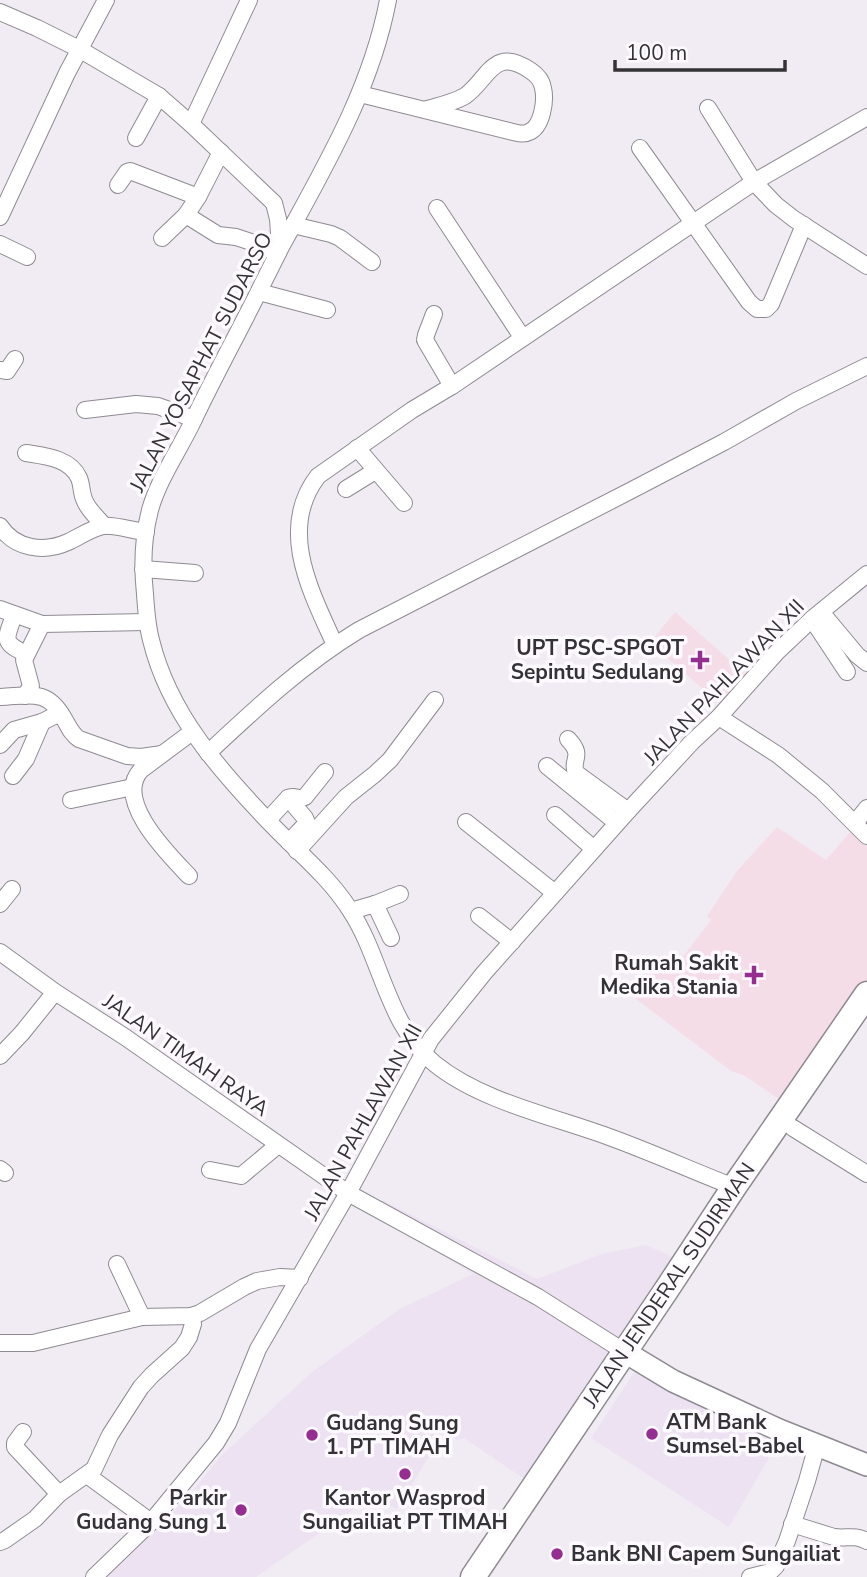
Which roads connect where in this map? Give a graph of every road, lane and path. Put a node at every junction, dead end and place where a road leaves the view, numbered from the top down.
1 (106, 0) edge
2 (249, 0) edge
3 (388, 0) edge
4 (0, 12) edge
5 (79, 49) junction
6 (360, 94) junction
7 (159, 96) junction
8 (708, 108) dead end
9 (424, 110) junction
10 (867, 117) edge
11 (191, 124) junction
12 (136, 138) dead end
13 (640, 148) dead end
14 (220, 152) junction
15 (754, 182) junction
16 (118, 185) dead end
17 (198, 197) junction
18 (308, 199) junction
19 (274, 203) junction
20 (437, 208) dead end
21 (186, 215) junction
22 (0, 217) edge
23 (694, 223) junction
24 (293, 225) junction
25 (804, 225) junction
26 (162, 238) dead end
27 (0, 244) edge
28 (279, 251) junction
29 (27, 257) dead end
30 (372, 262) dead end
31 (867, 265) edge
32 (259, 292) junction
33 (327, 310) dead end
34 (434, 314) dead end
35 (523, 337) junction
36 (15, 359) dead end
37 (867, 366) edge
38 (0, 370) edge
39 (452, 386) junction
40 (85, 410) dead end
41 (194, 419) junction
42 (357, 448) junction
43 (26, 453) dead end
44 (375, 471) junction
45 (346, 489) dead end
46 (404, 503) dead end
47 (0, 526) edge
48 (104, 526) junction
49 (146, 532) junction
50 (143, 569) junction
51 (195, 573) dead end
52 (867, 574) edge
53 (7, 612) edge
54 (816, 615) junction
55 (148, 621) junction
56 (42, 624) junction
57 (335, 645) junction
58 (26, 654) junction
59 (867, 663) edge
60 (847, 672) dead end
61 (25, 696) junction
62 (0, 697) edge
63 (435, 700) dead end
64 (60, 713) junction
65 (719, 717) junction
66 (42, 722) junction
67 (192, 732) junction
68 (568, 739) dead end
69 (0, 745) edge
70 (208, 753) junction
71 (163, 754) junction
72 (547, 766) dead end
73 (325, 772) dead end
74 (13, 776) dead end
75 (133, 787) junction
76 (288, 798) junction
77 (71, 800) dead end
78 (867, 808) edge
79 (555, 815) dead end
80 (623, 817) junction
81 (268, 820) junction
82 (466, 822) dead end
83 (855, 823) junction
84 (867, 836) edge
85 (293, 846) junction
86 (594, 849) junction
87 (189, 876) dead end
88 (12, 889) dead end
89 (555, 893) junction
90 (400, 894) dead end
91 (0, 904) edge
92 (375, 904) junction
93 (351, 911) junction
94 (479, 916) dead end
95 (391, 937) dead end
96 (512, 942) junction
97 (0, 953) edge
98 (55, 992) junction
99 (867, 994) edge
100 (867, 1018) edge
101 (422, 1053) junction
102 (0, 1055) edge
103 (793, 1128) junction
104 (278, 1145) junction
105 (210, 1170) dead end
106 (867, 1174) edge
107 (734, 1187) junction
108 (348, 1193) junction
109 (117, 1264) dead end
110 (300, 1278) junction
111 (191, 1316) junction
112 (142, 1318) junction
113 (0, 1343) edge
114 (630, 1356) junction
115 (23, 1432) dead end
116 (817, 1445) junction
117 (867, 1465) edge
118 (87, 1475) junction
119 (59, 1494) junction
120 (151, 1522) junction
121 (792, 1524) junction
122 (867, 1541) edge
123 (0, 1542) edge
124 (94, 1577) edge
125 (473, 1577) edge
126 (490, 1577) edge
127 (750, 1577) edge

1 - 5 street
2 - 11 street
3 - 6 street, JALAN YOSAPHAT SUDARSO
4 - 5 street
5 - 7 street
5 - 22 street
6 - 9 street
6 - 18 street, JALAN YOSAPHAT SUDARSO
7 - 11 street
7 - 12 street
8 - 15 street
9 - 9 street
10 - 15 street
11 - 14 street
13 - 23 street
14 - 17 street
14 - 19 street
15 - 23 street
15 - 25 street
16 - 17 street
17 - 21 street
18 - 19 street
18 - 24 street, JALAN YOSAPHAT SUDARSO
19 - 28 street
20 - 35 street
21 - 26 street
21 - 28 street
23 - 25 street
23 - 35 street
24 - 28 street, JALAN YOSAPHAT SUDARSO
24 - 30 street
25 - 31 street
27 - 29 street
28 - 32 street, JALAN YOSAPHAT SUDARSO
32 - 33 street
32 - 41 street, JALAN YOSAPHAT SUDARSO
34 - 39 street
35 - 39 street
36 - 38 street
37 - 57 street
39 - 42 street
40 - 41 street
41 - 49 street, JALAN YOSAPHAT SUDARSO
42 - 44 street
42 - 57 street
43 - 48 street
44 - 45 street
44 - 46 street
47 - 48 street
48 - 49 street
49 - 50 street, JALAN YOSAPHAT SUDARSO
50 - 51 street
50 - 55 street, JALAN YOSAPHAT SUDARSO
52 - 54 street, JALAN PAHLAWAN XII
53 - 56 street
53 - 58 street
54 - 59 street
54 - 60 street
54 - 65 street, JALAN PAHLAWAN XII
55 - 56 street
55 - 67 street, JALAN YOSAPHAT SUDARSO
56 - 58 street
57 - 70 street
58 - 61 street
61 - 62 street
61 - 64 street
63 - 85 street
64 - 66 street
64 - 71 street
65 - 80 street, JALAN PAHLAWAN XII
65 - 83 street
66 - 69 street
66 - 74 street
67 - 70 street, JALAN YOSAPHAT SUDARSO
67 - 71 street
68 - 80 street
70 - 81 street, JALAN YOSAPHAT SUDARSO
71 - 75 street
72 - 80 street
73 - 76 street
75 - 77 street
75 - 87 street
76 - 81 street
76 - 85 street
78 - 83 street
79 - 86 street
80 - 86 street, JALAN PAHLAWAN XII
81 - 85 street, JALAN YOSAPHAT SUDARSO
82 - 89 street
83 - 84 street
85 - 93 street, JALAN YOSAPHAT SUDARSO
86 - 89 street, JALAN PAHLAWAN XII
88 - 91 street
89 - 96 street, JALAN PAHLAWAN XII
90 - 92 street
92 - 93 street
92 - 95 street
93 - 101 street, JALAN YOSAPHAT SUDARSO
94 - 96 street
96 - 101 street, JALAN PAHLAWAN XII
97 - 98 street, JALAN TIMAH RAYA
98 - 102 street
98 - 104 street, JALAN TIMAH RAYA
99 - 107 highway, JALAN JENDERAL SUDIRMAN
100 - 103 highway, JALAN JENDERAL SUDIRMAN
101 - 107 street, JALAN YOSAPHAT SUDARSO
101 - 108 street, JALAN PAHLAWAN XII
103 - 106 street
103 - 114 highway, JALAN JENDERAL SUDIRMAN
104 - 105 street
104 - 108 street, JALAN TIMAH RAYA
107 - 114 highway, JALAN JENDERAL SUDIRMAN
108 - 110 street, JALAN PAHLAWAN XII
108 - 114 street, JALAN TIMAH RAYA
109 - 112 street
110 - 111 street
110 - 120 street, JALAN PAHLAWAN XII
111 - 112 street
111 - 118 street
112 - 113 street
114 - 116 main road
114 - 125 highway, JALAN JENDERAL SUDIRMAN
114 - 126 highway, JALAN JENDERAL SUDIRMAN
115 - 119 street
116 - 117 main road
116 - 121 street
118 - 119 street
118 - 120 street
119 - 123 street
120 - 124 street, JALAN PAHLAWAN XII
121 - 122 street
121 - 127 street

